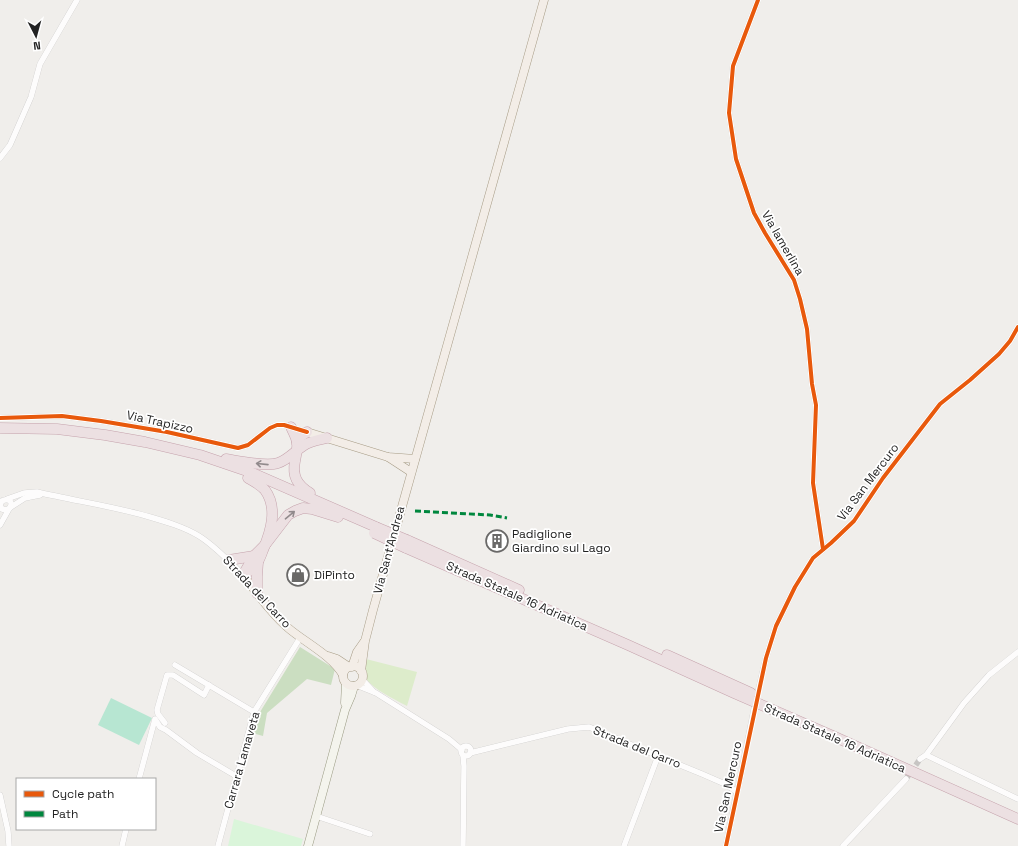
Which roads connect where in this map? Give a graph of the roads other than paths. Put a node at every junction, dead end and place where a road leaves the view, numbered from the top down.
1 (78, 0) edge
2 (544, 0) edge
3 (758, 0) edge
4 (0, 158) edge
5 (1018, 327) edge
6 (0, 418) edge
7 (291, 427) junction
8 (0, 428) edge
9 (307, 432) junction
10 (0, 435) edge
11 (327, 438) junction
12 (299, 446) junction
13 (200, 455) junction
14 (388, 456) junction
15 (415, 459) junction
16 (411, 472) junction
17 (248, 478) junction
18 (48, 495) junction
19 (2, 505) edge
20 (10, 508) junction
21 (340, 514) junction
22 (0, 519) edge
23 (0, 525) edge
24 (407, 544) junction
25 (265, 545) junction
26 (824, 549) junction
27 (256, 559) junction
28 (229, 560) junction
29 (242, 575) junction
30 (257, 593) junction
31 (300, 638) junction
32 (365, 642) junction
33 (357, 652) junction
34 (1018, 652) edge
35 (325, 655) junction
36 (337, 659) junction
37 (175, 665) dead end
38 (351, 667) junction
39 (354, 680) junction
40 (209, 686) junction
41 (368, 691) junction
42 (758, 692) dead end
43 (376, 694) junction
44 (351, 696) junction
45 (754, 709) dead end
46 (345, 710) junction
47 (254, 712) junction
48 (165, 723) dead end
49 (467, 751) junction
50 (926, 755) junction
51 (658, 756) junction
52 (920, 759) tunnel mouth
53 (236, 776) junction
54 (139, 778) edge
55 (906, 779) tunnel mouth
56 (737, 792) junction
57 (0, 795) edge
58 (1018, 799) edge
59 (1018, 811) edge
60 (316, 816) junction
61 (1018, 819) edge
62 (126, 830) edge
63 (370, 834) dead end
64 (9, 846) edge
65 (122, 846) edge
66 (218, 846) edge
67 (308, 846) edge
68 (463, 846) edge
69 (624, 846) edge
70 (726, 846) edge
71 (843, 846) edge

1 - 4 street
2 - 15 main road, Via Sant'Andrea
3 - 26 street, Via lamerlina
5 - 26 street, Via San Mercuro
6 - 7 street, Via Trapizzo
7 - 9 street, Via Trapizzo
7 - 12 highway
8 - 13 highway, Strada Statale 16 Adriatica
9 - 11 main road
9 - 12 highway
10 - 17 highway, Strada Statale 16 Adriatica
11 - 12 highway
11 - 14 main road
12 -> 13 highway
12 - 21 highway
13 - 21 highway, Strada Statale 16 Adriatica
14 - 15 main road
14 - 16 main road
15 - 16 main road, Via Sant'Andrea
16 - 32 main road, Via Sant'Andrea
17 - 21 highway, Strada Statale 16 Adriatica
17 - 25 highway
18 - 19 street, Strada del Carro
18 - 20 street, Strada del Carro
18 - 28 street, Strada del Carro
19 - 20 street
19 - 20 street
19 - 22 street
20 - 23 street
21 - 24 highway, Strada Statale 16 Adriatica, bridge
25 -> 21 highway
24 - 59 highway, Strada Statale 16 Adriatica
24 - 61 highway, Strada Statale 16 Adriatica
25 - 27 highway
26 - 42 street, Via San Mercuro
27 - 28 highway
27 - 29 highway
27 - 30 highway
28 - 29 street, Strada del Carro
29 - 30 main road, Strada del Carro
30 - 31 main road, Strada del Carro
31 - 35 main road, Strada del Carro
31 - 47 street, Carrara Lamaveta
32 - 33 main road, Via Sant'Andrea
32 - 39 main road, Via Sant'Andrea
33 - 36 main road
33 - 38 main road, Via Sant'Andrea
34 - 50 street
35 - 36 main road, Strada del Carro
35 - 39 main road, Strada del Carro
36 - 38 main road, Strada del Carro
37 - 40 street
38 - 39 main road
38 - 39 main road, Via Sant'Andrea
39 - 41 street, Strada del Carro
39 - 43 street, Strada del Carro
39 - 44 street, Via Sant'Andrea
39 - 46 street, Via Sant'Andrea
40 - 47 street
40 - 48 street
41 - 43 street, Strada del Carro
41 - 44 street
43 - 49 street, Strada del Carro
44 - 46 street, Via Sant'Andrea
45 - 56 street, Via San Mercuro
46 - 60 street, Via Sant'Andrea
47 - 53 street, Carrara Lamaveta
49 - 51 street, Strada del Carro
49 - 68 street
50 - 52 street
50 - 58 street
51 - 56 street, Strada del Carro
51 - 69 street
53 - 54 street
53 - 66 street, Carrara Lamaveta
55 - 71 street
56 - 70 street, Via San Mercuro
57 - 64 street
60 - 63 street
60 - 67 street, Via Sant'Andrea
62 - 65 street

